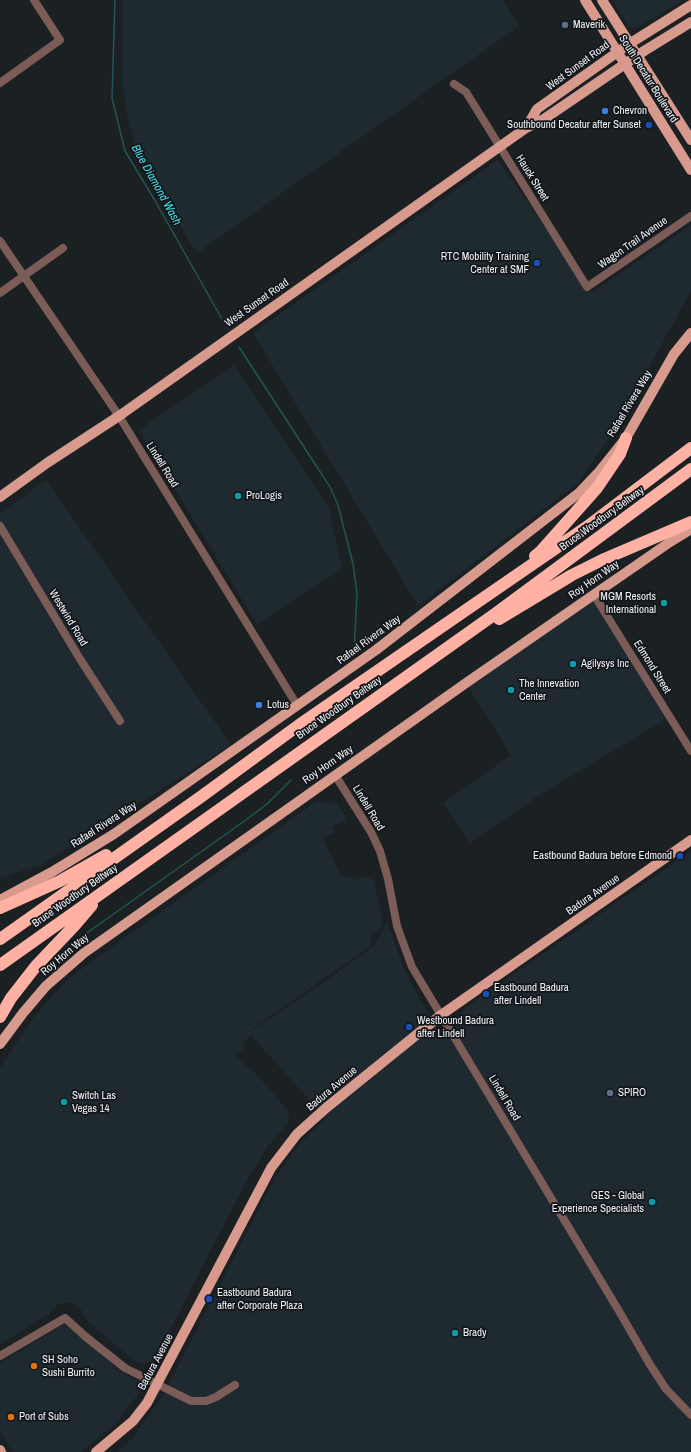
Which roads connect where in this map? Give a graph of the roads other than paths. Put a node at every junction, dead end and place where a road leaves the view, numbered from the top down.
1 (34, 0) edge
2 (584, 0) edge
3 (602, 0) edge
4 (690, 8) edge
5 (691, 22) edge
6 (632, 47) junction
7 (620, 58) junction
8 (0, 83) edge
9 (454, 84) dead end
10 (691, 140) edge
11 (500, 146) junction
12 (691, 170) edge
13 (691, 216) edge
14 (0, 241) edge
15 (63, 248) dead end
16 (24, 276) junction
17 (587, 287) joint
18 (0, 293) edge
19 (691, 333) edge
20 (119, 416) junction
21 (626, 438) junction
22 (691, 448) edge
23 (691, 469) edge
24 (0, 497) edge
25 (691, 522) edge
26 (0, 526) edge
27 (691, 529) edge
28 (497, 590) junction
29 (594, 595) junction
30 (429, 660) junction
31 (297, 706) junction
32 (120, 721) dead end
33 (691, 751) edge
34 (335, 775) junction
35 (202, 796) junction
36 (691, 840) edge
37 (103, 892) junction
38 (0, 900) edge
39 (0, 908) edge
40 (0, 939) edge
41 (0, 965) edge
42 (441, 1015) junction
43 (0, 1017) edge
44 (0, 1044) edge
45 (0, 1356) edge
46 (158, 1385) junction
47 (235, 1385) dead end
48 (691, 1415) edge
49 (96, 1452) edge

1 - 8 street
2 - 7 main road, South Decatur Boulevard
3 - 6 main road, South Decatur Boulevard
4 - 6 main road, West Sunset Road
5 - 6 main road, West Sunset Road
6 - 7 main road, West Sunset Road
6 - 7 main road, West Sunset Road
6 - 10 main road, South Decatur Boulevard
7 - 11 main road, West Sunset Road
7 - 12 main road, South Decatur Boulevard
9 - 11 street, Hauck Street
11 - 17 street, Hauck Street
11 - 20 main road, West Sunset Road
13 - 17 street, Wagon Trail Avenue
14 - 16 street, Lindell Road
15 - 16 street
16 - 18 street
16 - 20 street, Lindell Road
19 - 21 main road, Rafael Rivera Way
20 - 24 main road, West Sunset Road
20 - 31 street, Lindell Road
21 - 28 highway
21 - 31 main road, Rafael Rivera Way
22 - 28 highway, Bruce Woodbury Beltway
23 - 30 highway, Bruce Woodbury Beltway
25 - 30 highway
26 - 32 street, Westwind Road
27 - 29 main road, Roy Horn Way
28 - 35 highway, Bruce Woodbury Beltway
29 - 33 street, Edmond Street
29 - 34 main road, Roy Horn Way
30 - 37 highway, Bruce Woodbury Beltway
31 - 38 main road, Rafael Rivera Way
34 - 42 street, Lindell Road
34 - 44 main road, Roy Horn Way
35 - 39 highway
35 - 40 highway, Bruce Woodbury Beltway
36 - 42 main road, Badura Avenue
37 - 41 highway, Bruce Woodbury Beltway
37 - 43 highway
42 - 46 main road, Badura Avenue
42 - 48 street, Lindell Road
45 - 46 street
46 - 47 street
46 - 49 main road, Badura Avenue

